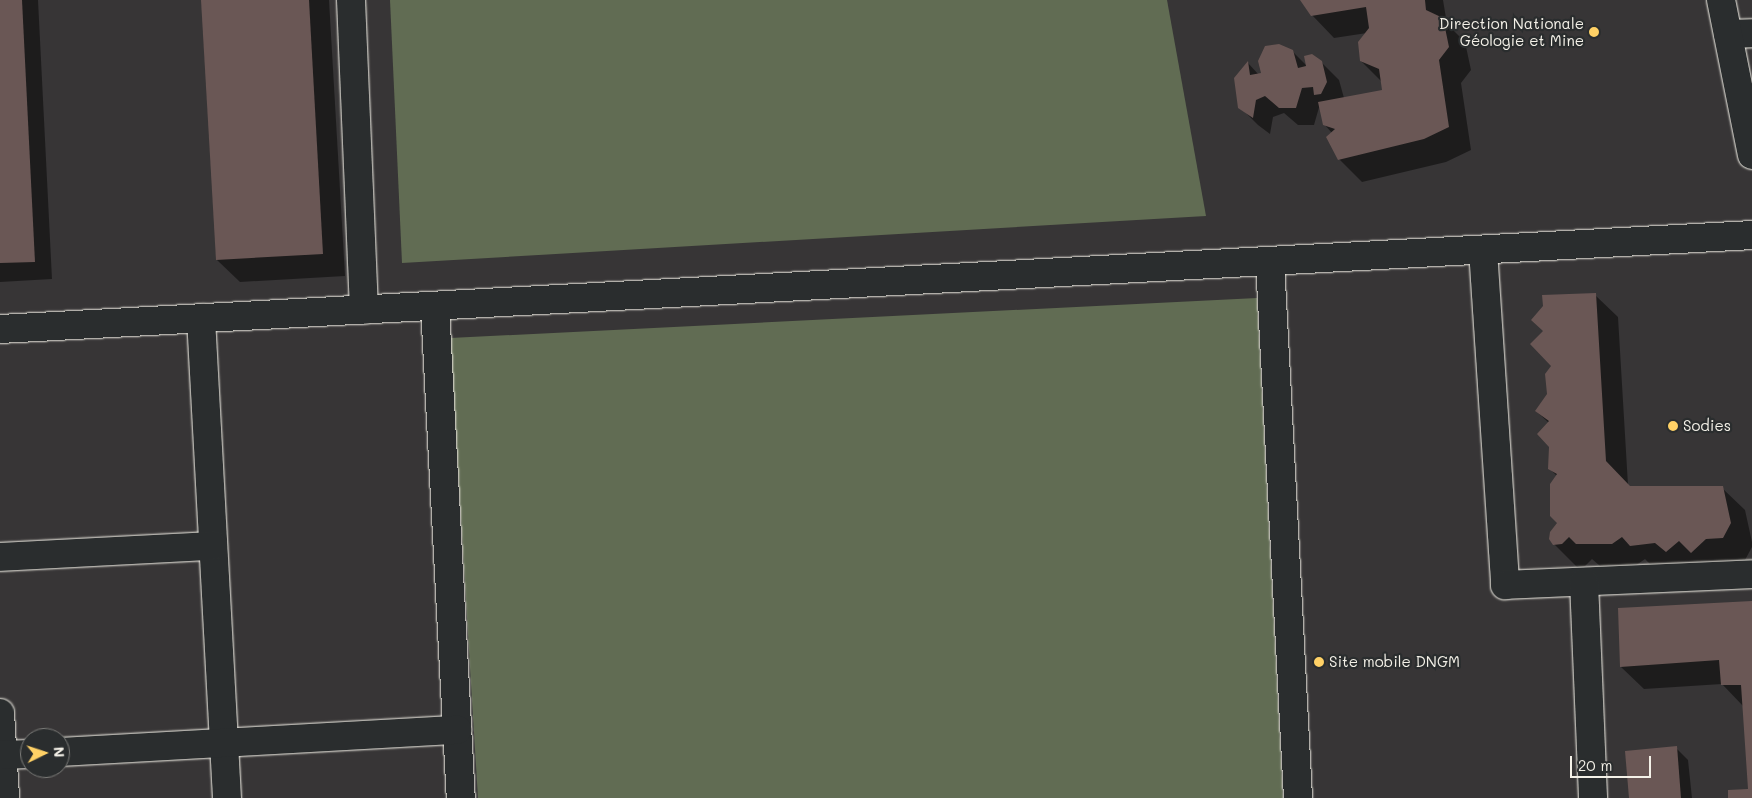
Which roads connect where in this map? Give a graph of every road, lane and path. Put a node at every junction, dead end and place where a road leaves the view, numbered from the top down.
1 (351, 0) edge
2 (1721, 0) edge
3 (1740, 34) edge
4 (1752, 155) edge
5 (1752, 235) edge
6 (1483, 250) junction
7 (1270, 262) junction
8 (434, 306) junction
9 (364, 310) junction
10 (201, 318) junction
11 (0, 329) edge
12 (213, 546) junction
13 (0, 557) edge
14 (1752, 574) edge
15 (1584, 582) junction
16 (0, 714) edge
17 (458, 730) junction
18 (224, 743) junction
19 (70, 751) edge
20 (20, 754) edge
21 (1, 755) edge
22 (5, 798) edge
23 (227, 798) edge
24 (461, 798) edge
25 (1298, 798) edge
26 (1593, 798) edge

1 - 9 street
2 - 3 street
3 - 4 street
5 - 6 street
6 - 7 street
6 - 15 street
7 - 8 street
7 - 25 street
8 - 9 street
8 - 17 street
9 - 10 street
10 - 11 street
10 - 12 street
12 - 13 street
12 - 18 street
14 - 15 street
15 - 26 street
16 - 21 street
17 - 18 street
17 - 24 street
18 - 19 street
18 - 23 street
20 - 21 street
21 - 22 street

